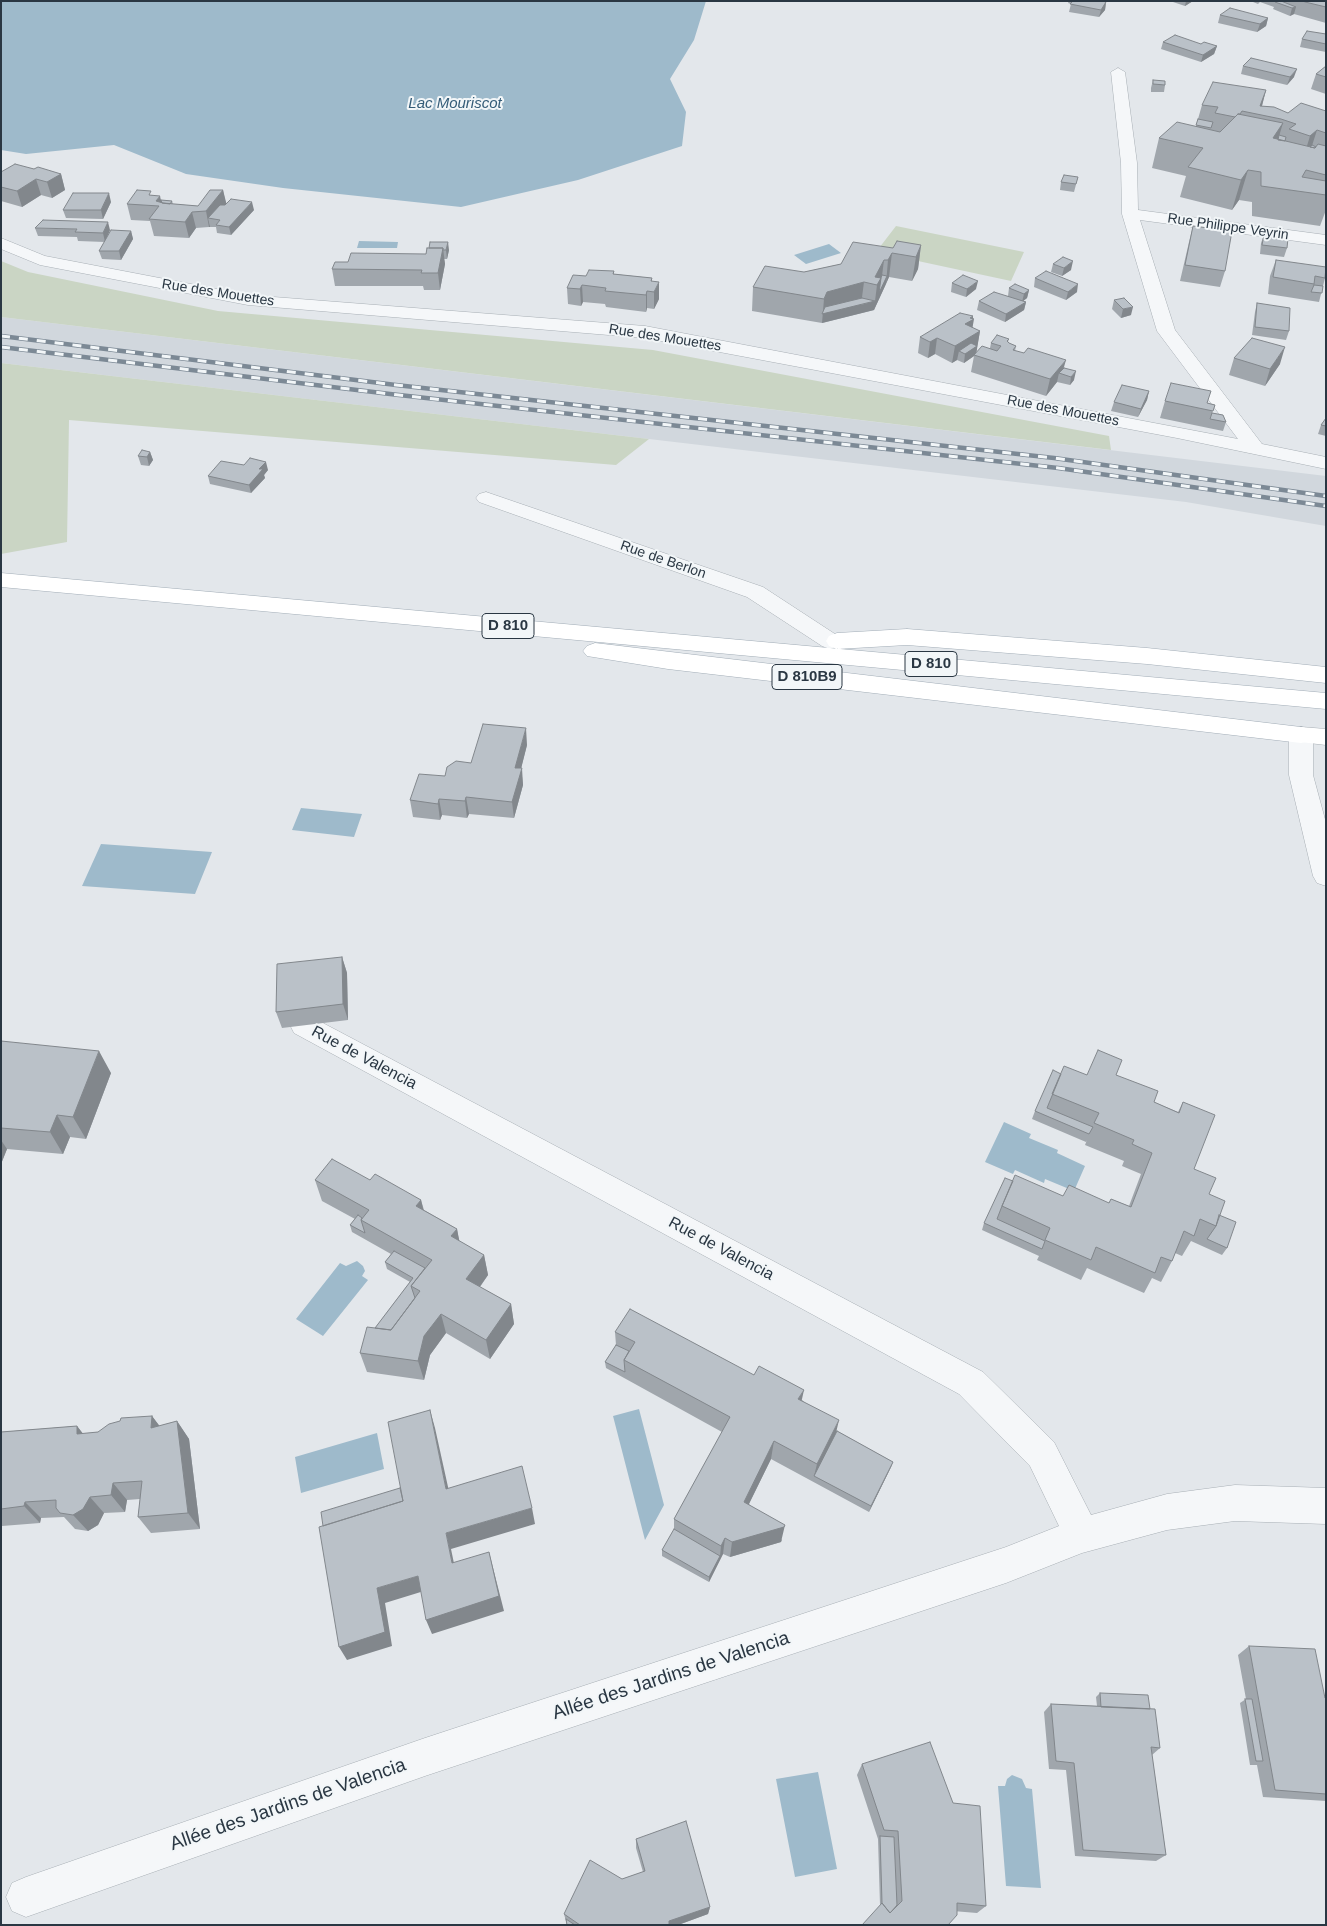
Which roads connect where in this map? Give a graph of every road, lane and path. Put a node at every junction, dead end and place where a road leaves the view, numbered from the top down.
1 (1118, 72) dead end
2 (1130, 214) junction
3 (1326, 240) edge
4 (1, 243) edge
5 (1256, 449) junction
6 (1326, 463) edge
7 (486, 498) dead end
8 (1, 580) edge
9 (314, 610) junction
10 (830, 641) junction
11 (702, 642) junction
12 (1326, 674) edge
13 (1326, 701) edge
14 (1301, 735) junction
15 (1326, 737) edge
16 (1326, 876) edge
17 (304, 1025) edge
18 (1326, 1506) edge
19 (1082, 1535) junction
20 (26, 1896) dead end

1 - 2 street
2 - 3 street, Rue Philippe Veyrin
2 - 5 street
4 - 5 street, Rue des Mouettes
5 - 6 street, Rue des Mouettes
7 - 10 street, Rue de Berlon
8 - 9 main road, D 810
9 - 11 main road, D 810
9 - 14 main road, D 810B9
10 - 11 main road
10 - 12 main road
11 - 13 main road, D 810
14 - 15 main road, D 810B9
14 - 16 street
17 - 19 street, Rue de Valencia
18 - 19 street, Allée des Jardins de Valencia
19 - 20 street, Allée des Jardins de Valencia

